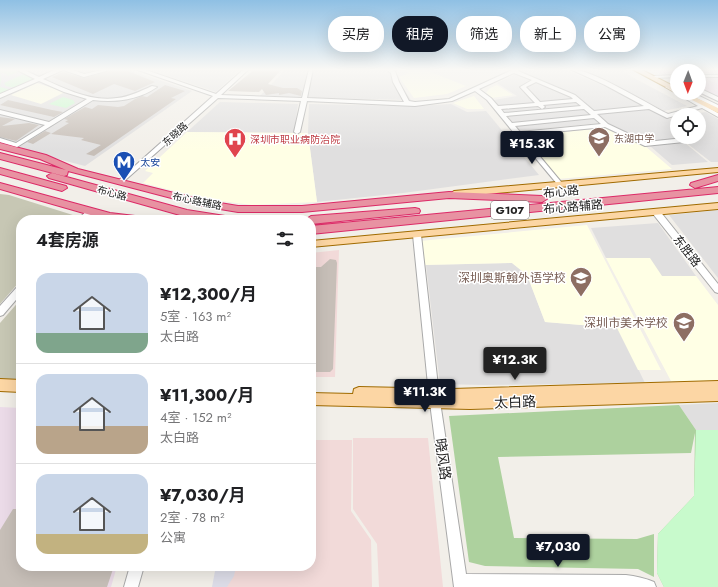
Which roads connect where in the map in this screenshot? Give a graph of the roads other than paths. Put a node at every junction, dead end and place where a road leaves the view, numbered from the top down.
1 (82, 96) edge
2 (131, 96) edge
3 (217, 96) edge
4 (224, 96) edge
5 (305, 96) edge
6 (404, 96) edge
7 (459, 96) edge
8 (486, 96) edge
9 (532, 96) edge
10 (571, 96) edge
11 (630, 96) edge
12 (91, 100) junction
13 (579, 100) junction
14 (691, 100) edge
15 (698, 100) edge
16 (700, 100) edge
17 (304, 101) junction
18 (415, 104) junction
19 (539, 104) junction
20 (586, 107) junction
21 (650, 107) junction
22 (701, 107) junction
23 (718, 107) edge
24 (496, 108) junction
25 (718, 110) edge
26 (546, 111) junction
27 (0, 112) edge
28 (502, 115) junction
29 (594, 115) junction
30 (718, 115) edge
31 (555, 120) junction
32 (49, 124) junction
33 (511, 125) junction
34 (606, 126) junction
35 (564, 129) junction
36 (297, 132) dead end
37 (507, 134) dead end
38 (518, 134) junction
39 (0, 140) edge
40 (670, 141) edge
41 (0, 146) edge
42 (0, 151) edge
43 (0, 156) edge
44 (0, 162) edge
45 (718, 170) edge
46 (0, 171) edge
47 (72, 176) junction
48 (718, 178) edge
49 (0, 180) edge
50 (120, 182) junction
51 (718, 183) edge
52 (560, 184) junction
53 (695, 185) junction
54 (0, 186) edge
55 (715, 191) edge
56 (450, 195) junction
57 (542, 199) junction
58 (718, 206) edge
59 (91, 211) junction
60 (656, 212) junction
61 (87, 215) edge
62 (104, 215) edge
63 (107, 215) edge
64 (163, 215) edge
65 (200, 215) edge
66 (244, 215) edge
67 (316, 217) edge
68 (347, 217) junction
69 (316, 220) edge
70 (316, 230) edge
71 (417, 235) junction
72 (316, 244) edge
73 (718, 290) edge
74 (16, 294) edge
75 (0, 312) edge
76 (0, 385) edge
77 (16, 386) edge
78 (718, 387) edge
79 (316, 392) edge
80 (0, 393) edge
81 (16, 393) edge
82 (718, 395) edge
83 (316, 399) edge
84 (435, 399) junction
85 (136, 571) edge
86 (461, 584) edge
87 (131, 587) edge
88 (649, 587) edge

1 - 12 street
2 - 12 street
3 - 50 street, 东晓路
4 - 17 street
5 - 17 street
6 - 18 street
7 - 18 street
8 - 24 street
9 - 19 street
10 - 13 street
11 - 21 street
12 - 32 street
13 - 19 street
13 - 20 street
14 - 22 street
15 - 25 main road
16 - 23 street
17 - 18 street
17 - 36 street
19 - 24 street
19 - 26 street
20 - 26 street
20 - 29 street
21 - 22 street
21 - 29 street
22 - 30 street
24 - 28 street
26 - 28 street
26 - 31 street
27 - 32 street
28 - 33 street
29 - 31 street
29 - 34 street
31 - 33 street
31 - 35 street
32 - 39 street
33 - 38 street
34 - 35 street
34 - 40 street
35 - 38 street
37 - 38 street
38 - 52 street
41 - 50 highway, 布心路辅路 / G107
42 - 47 highway
43 - 47 highway
44 - 65 highway, 布心路
45 - 52 main road, 布心路辅路
46 - 64 highway, 布心路
47 - 66 highway
48 - 53 highway
49 - 63 highway
50 - 56 highway, 布心路辅路 / G107
51 - 53 highway, 布心路 / G107
52 - 56 main road, 布心路辅路
53 - 57 highway, 布心路 / G107
54 - 59 highway
55 - 70 highway, 布心路 / G107
56 - 57 highway, 布心路辅路 / G107
57 - 68 highway, 布心路
58 - 60 main road, 布心路辅路
59 - 61 street
59 - 62 highway
60 - 71 main road, 布心路辅路
60 - 73 street, 东胜路
67 - 68 highway
68 - 69 highway, 布心路
71 - 72 main road, 布心路辅路
71 - 84 street, 晓风路
74 - 75 street
76 - 77 main road
78 - 84 main road, 太白路
79 - 84 main road, 太白路
80 - 81 main road
82 - 84 main road, 太白路
83 - 84 main road, 太白路
84 - 86 street, 晓风路
85 - 87 street
86 - 88 street

